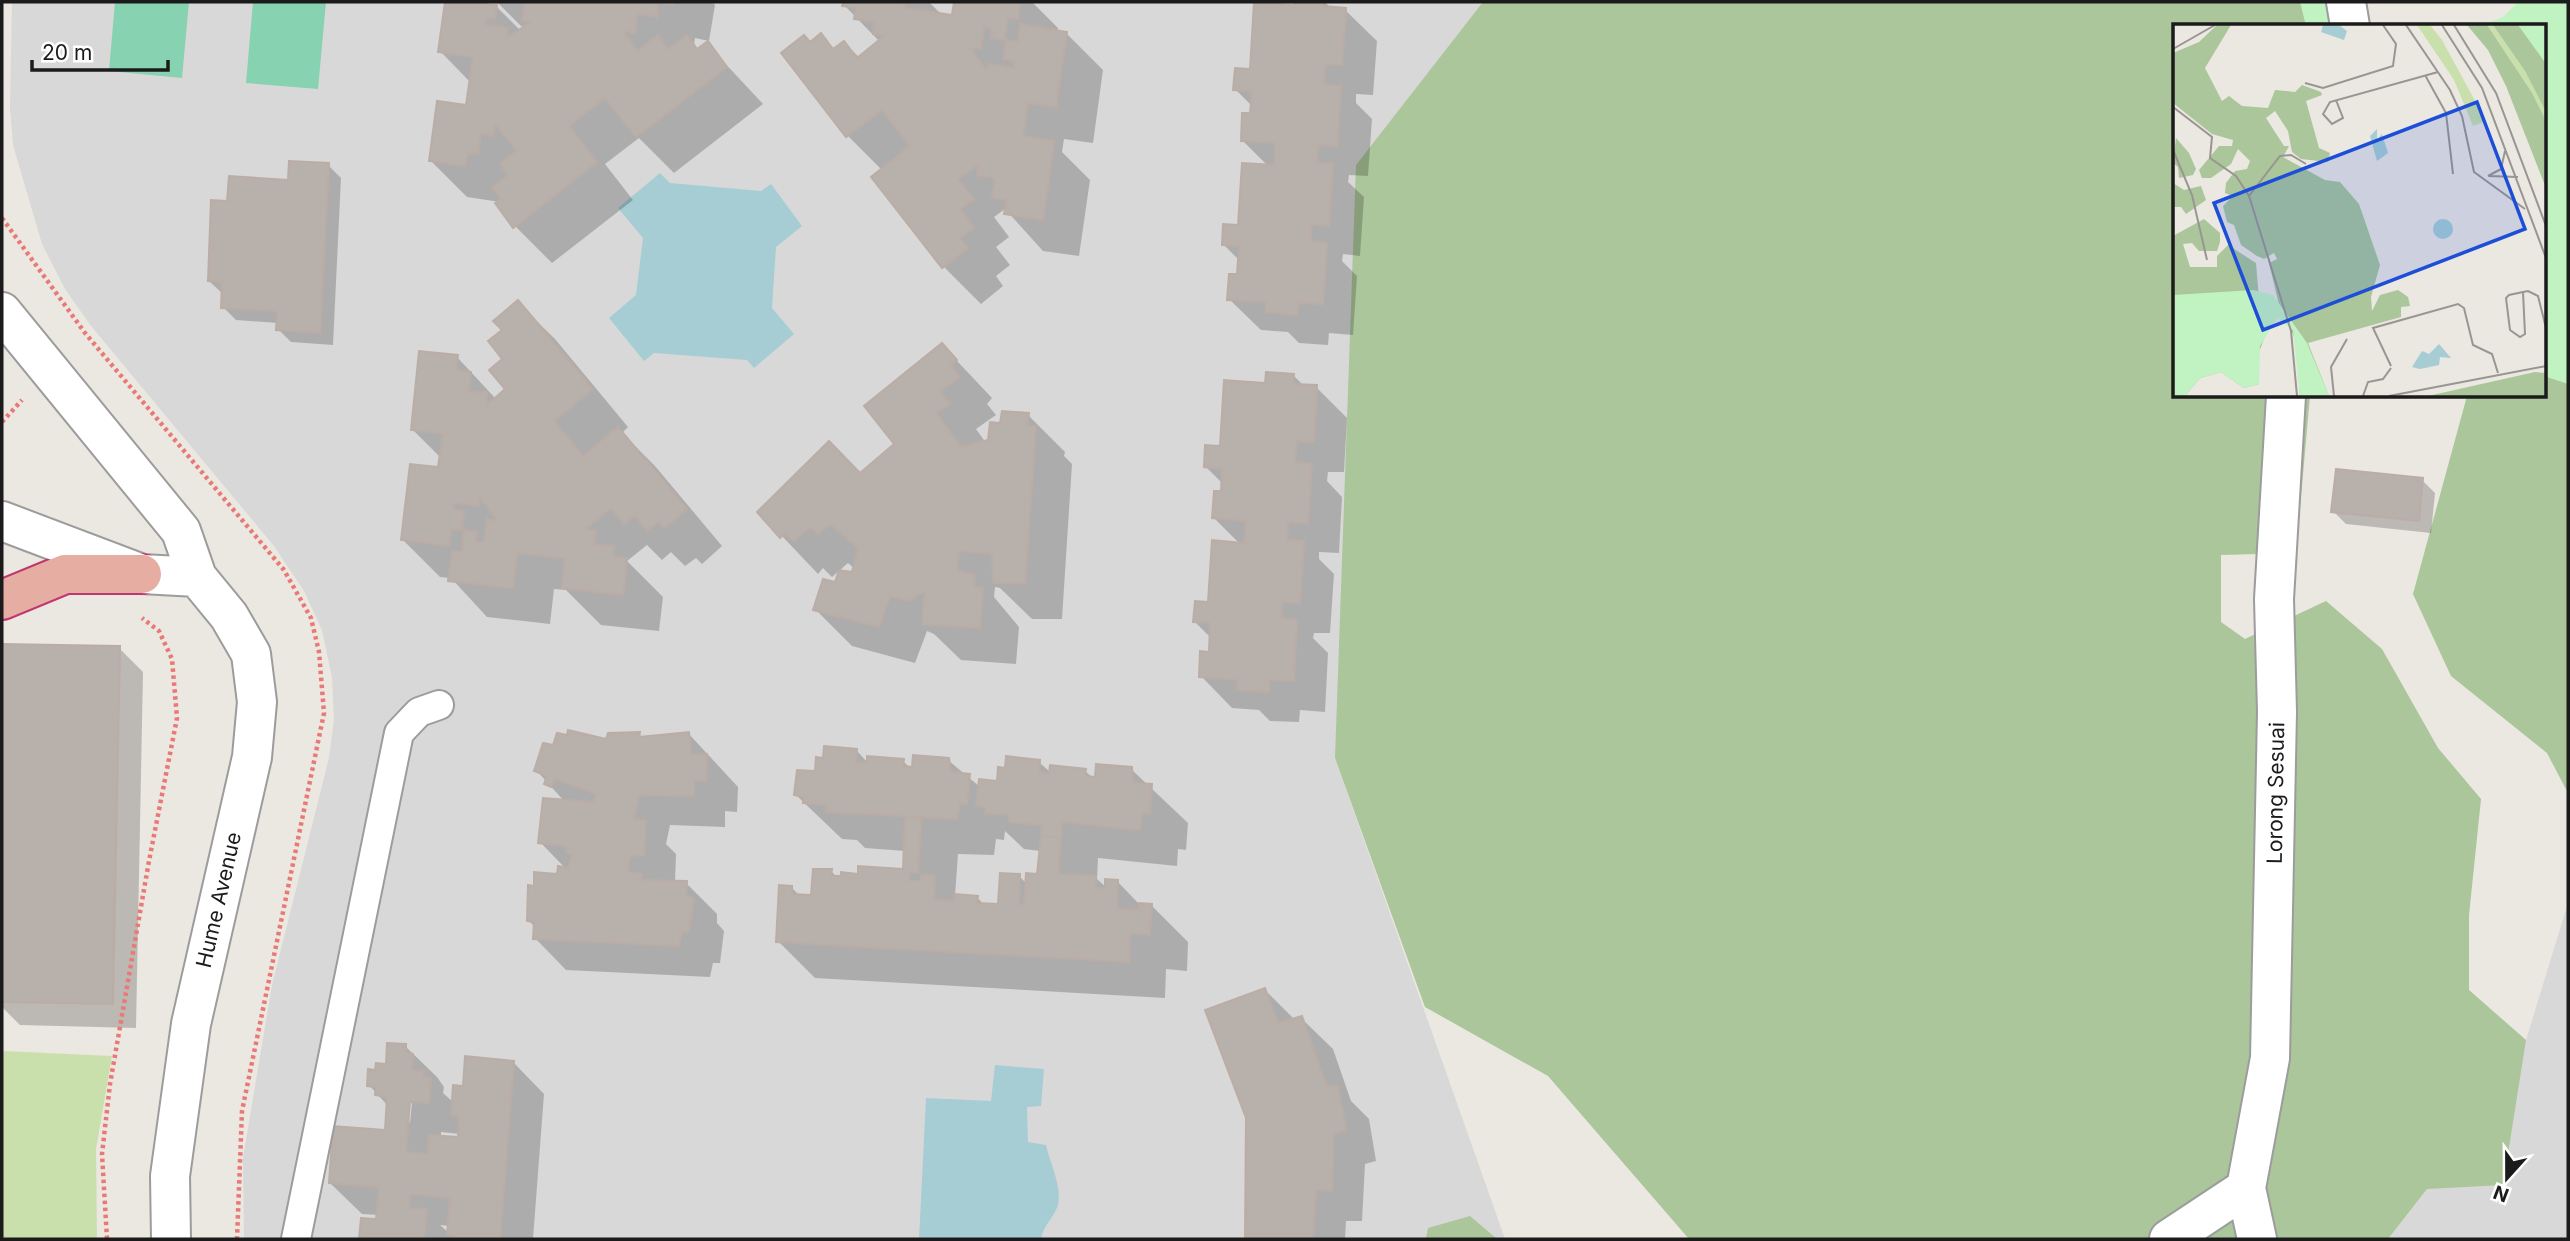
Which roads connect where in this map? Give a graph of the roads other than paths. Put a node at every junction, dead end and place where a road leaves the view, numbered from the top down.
1 (2346, 2) edge
2 (2350, 24) edge
3 (2, 312) edge
4 (2286, 397) edge
5 (2, 521) edge
6 (142, 574) junction
7 (197, 577) junction
8 (2, 600) edge
9 (439, 705) dead end
10 (2246, 1188) junction
11 (171, 1239) edge
12 (296, 1239) edge
13 (2169, 1239) edge
14 (2257, 1239) edge

1 - 2 street
3 - 7 street, Hume Avenue
4 - 10 street, Lorong Sesuai
5 - 6 street
6 - 7 street
6 - 8 highway
7 - 11 street, Hume Avenue
9 - 12 lane
10 - 13 street
10 - 14 street, Lorong Sesuai

